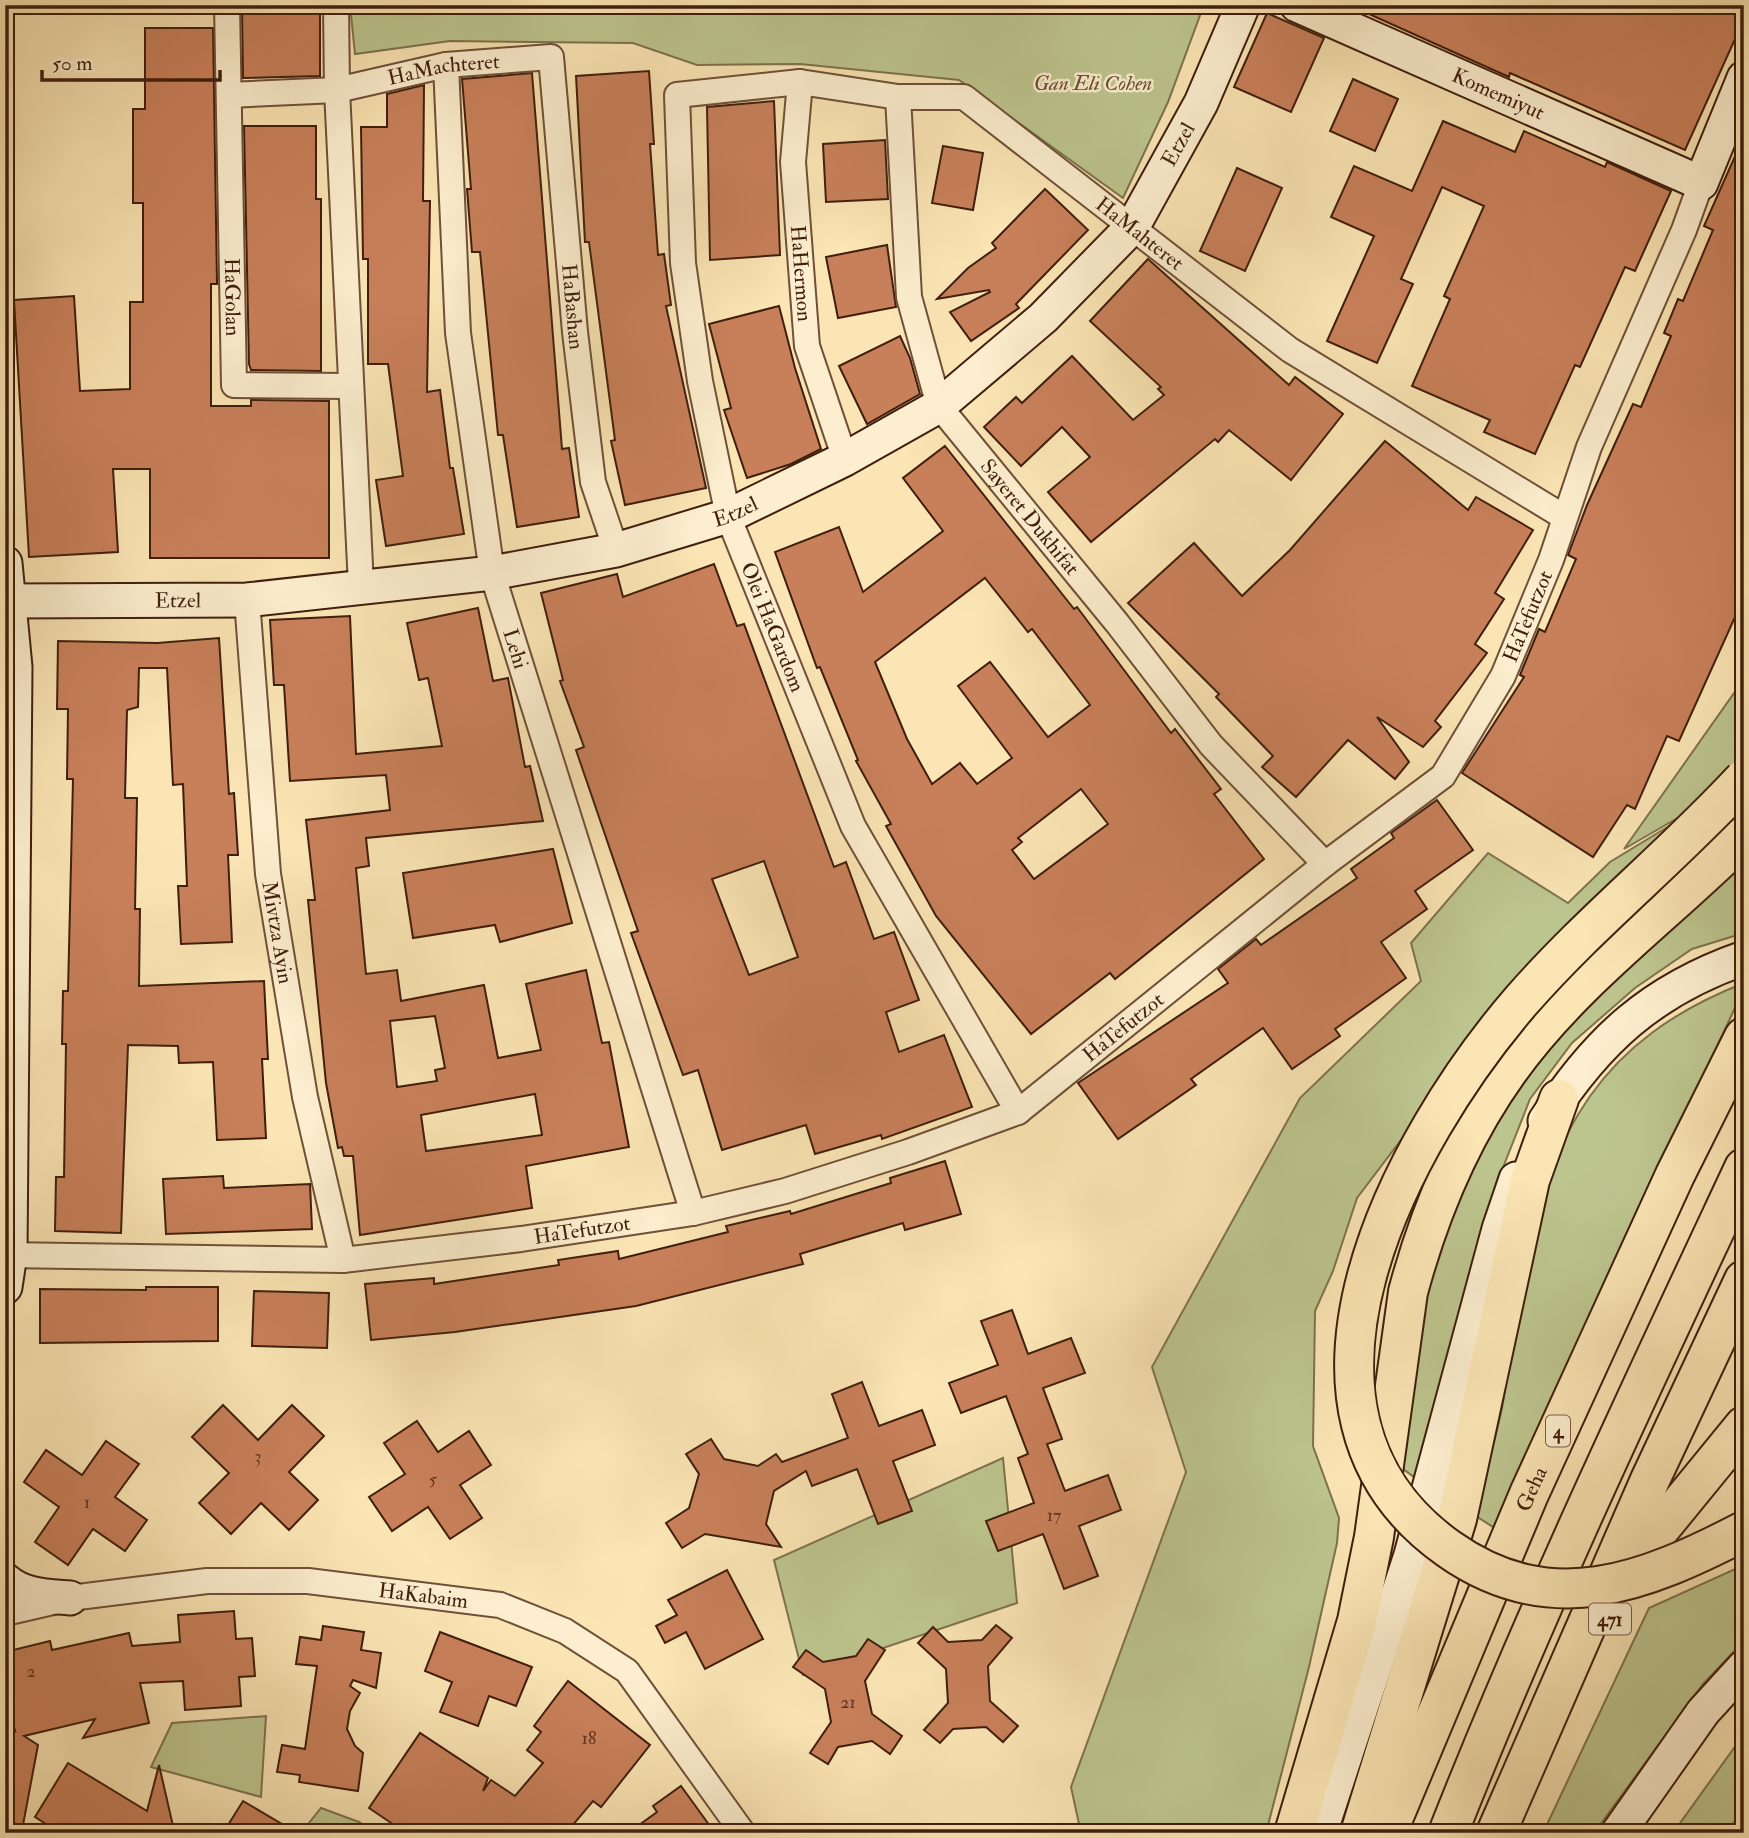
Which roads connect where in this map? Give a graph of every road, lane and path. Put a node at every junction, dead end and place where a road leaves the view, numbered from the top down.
1 (227, 5) edge
2 (337, 5) edge
3 (1243, 5) edge
4 (1297, 5) edge
5 (551, 57) joint
6 (446, 65) junction
7 (1744, 79) edge
8 (800, 82) junction
9 (337, 90) junction
10 (229, 95) junction
11 (677, 95) joint
12 (898, 97) junction
13 (1701, 183) junction
14 (1133, 226) junction
15 (350, 386) junction
16 (939, 406) junction
17 (845, 459) junction
18 (728, 516) junction
19 (1564, 517) junction
20 (616, 550) junction
21 (5, 563) edge
22 (492, 573) junction
23 (361, 586) junction
24 (247, 600) junction
25 (8, 601) edge
26 (1744, 779) edge
27 (1744, 836) edge
28 (1325, 864) junction
29 (1744, 958) edge
30 (1744, 1037) edge
31 (1559, 1099) junction
32 (1018, 1112) junction
33 (1744, 1168) edge
34 (693, 1213) junction
35 (8, 1254) edge
36 (344, 1260) junction
37 (1744, 1280) edge
38 (5, 1287) edge
39 (1744, 1426) edge
40 (1744, 1531) edge
41 (5, 1580) edge
42 (70, 1598) junction
43 (5, 1613) edge
44 (1744, 1667) edge
45 (743, 1833) edge
46 (1294, 1833) edge
47 (1320, 1833) edge
48 (1360, 1833) edge
49 (1387, 1833) edge
50 (1448, 1833) edge
51 (1496, 1833) edge
52 (1507, 1833) edge
53 (1618, 1833) edge

1 - 10 street, HaGolan
2 - 9 street
3 - 14 street, Etzel
4 - 13 street, Komemiyut
5 - 6 street, HaMachteret
5 - 20 street, HaBashan
6 - 9 street, HaMachteret
6 - 22 street, Lehi
7 - 13 street, HaTefutzot
8 - 11 street, HaMahteret
8 - 12 street, HaMahteret
8 - 17 street, HaHermon
9 - 10 street
9 - 15 street
10 - 15 street, HaGolan
11 - 18 street, Olei HaGardom
12 - 14 street, HaMahteret
12 - 16 street, Sayeret Dukhifat
13 - 19 street, HaTefutzot
14 - 16 street, Etzel
14 - 19 street, HaMahteret
15 - 23 street
16 - 17 street, Etzel
16 - 28 street, Sayeret Dukhifat
17 - 18 street, Etzel
18 - 20 street, Etzel
18 - 32 street, Olei HaGardom
19 - 28 street, HaTefutzot
20 - 22 street, Etzel
21 - 25 street
22 - 23 street, Etzel
22 - 34 street, Lehi
23 - 24 street, Etzel
24 - 25 street, Etzel
24 - 36 street, Mivtza Ayin
25 - 35 street
26 - 40 highway, bridge
27 - 46 highway
28 - 32 street, HaTefutzot
29 - 31 street
30 - 49 highway, Geha / 4
31 - 47 street
31 - 48 highway
32 - 34 street, HaTefutzot
33 - 50 highway
34 - 36 street, HaTefutzot
35 - 36 street, HaTefutzot
35 - 38 street
37 - 51 highway
39 - 52 highway, 471
41 - 42 street
42 - 43 street, HaKabaim
42 - 45 street, HaKabaim
44 - 53 street

